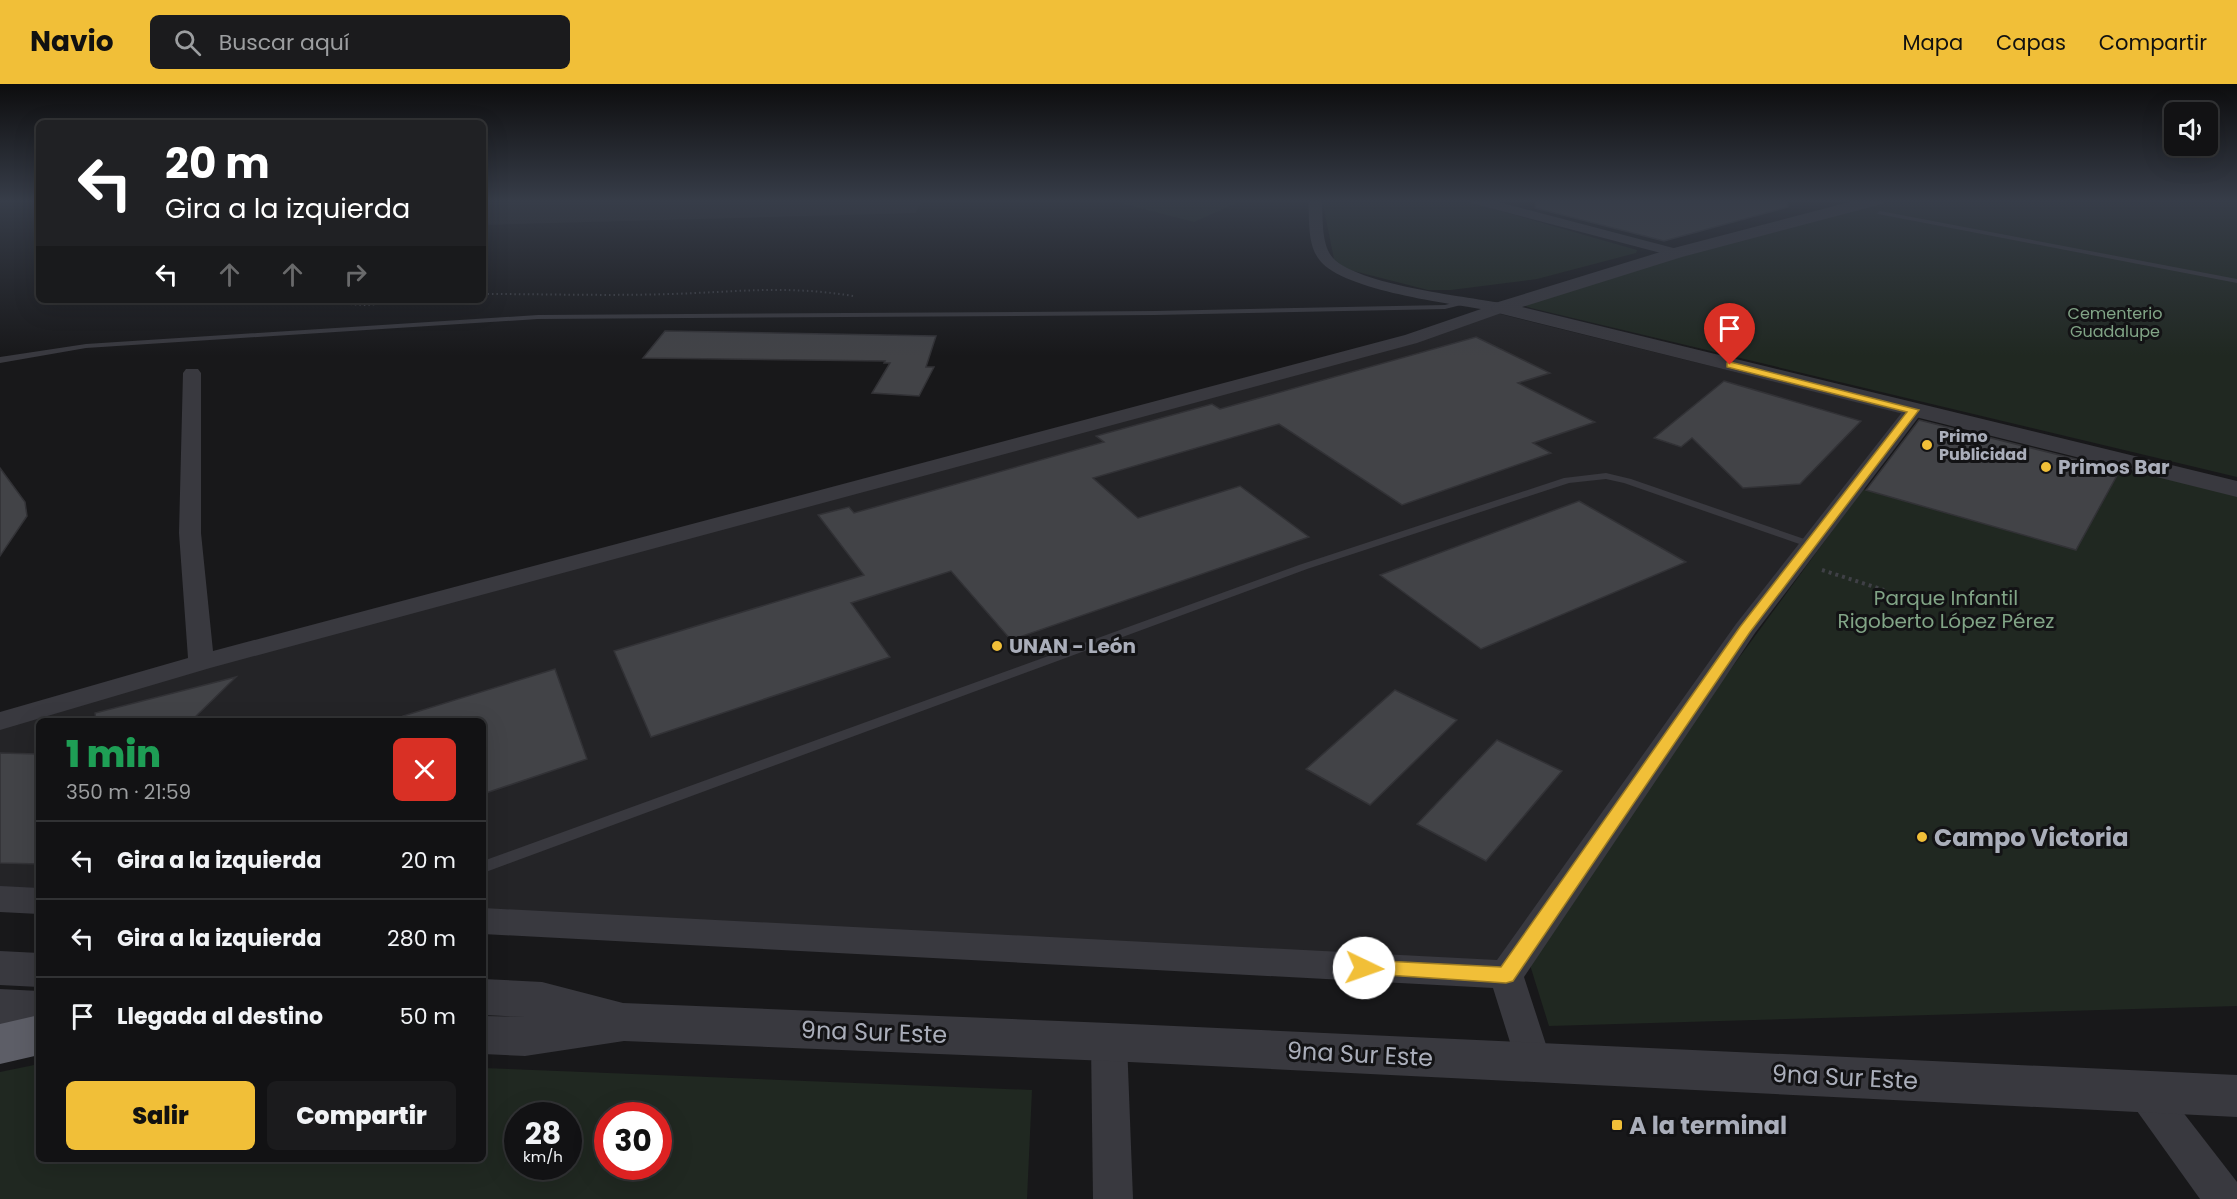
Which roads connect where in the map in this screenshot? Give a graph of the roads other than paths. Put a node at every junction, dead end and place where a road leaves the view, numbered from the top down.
1 (1322, 252) edge
2 (1672, 252) edge
3 (1680, 252) edge
4 (2096, 252) edge
5 (1676, 253) junction
6 (2237, 281) edge
7 (1466, 301) junction
8 (1501, 308) junction
9 (0, 360) edge
10 (192, 373) dead end
11 (1914, 410) junction
12 (2237, 489) edge
13 (1802, 552) junction
14 (201, 662) junction
15 (0, 721) edge
16 (486, 866) edge
17 (0, 899) edge
18 (36, 901) edge
19 (486, 921) edge
20 (0, 968) edge
21 (36, 970) edge
22 (1506, 975) junction
23 (486, 997) edge
24 (0, 1007) edge
25 (36, 1009) edge
26 (624, 1022) junction
27 (486, 1035) edge
28 (36, 1036) edge
29 (1109, 1042) junction
30 (0, 1044) edge
31 (1533, 1062) junction
32 (2145, 1092) junction
33 (2237, 1096) edge
34 (1113, 1199) edge
35 (2225, 1199) edge

1 - 7 street
2 - 5 street
3 - 5 street
4 - 6 lane
5 - 8 street
7 - 8 street
7 - 9 lane
8 - 11 street
8 - 14 street
10 - 14 street
11 - 12 street
11 - 13 street
13 - 16 lane
13 - 22 street
14 - 15 street
17 - 18 street
19 - 22 street
20 - 21 street
22 - 31 street
23 - 26 street
24 - 25 street
26 - 27 street, 9na Sur Este
26 - 29 street, 9na Sur Este
28 - 30 highway
29 - 31 street, 9na Sur Este
29 - 34 street
31 - 32 street, 9na Sur Este
32 - 33 street, 9na Sur Este
32 - 35 street

